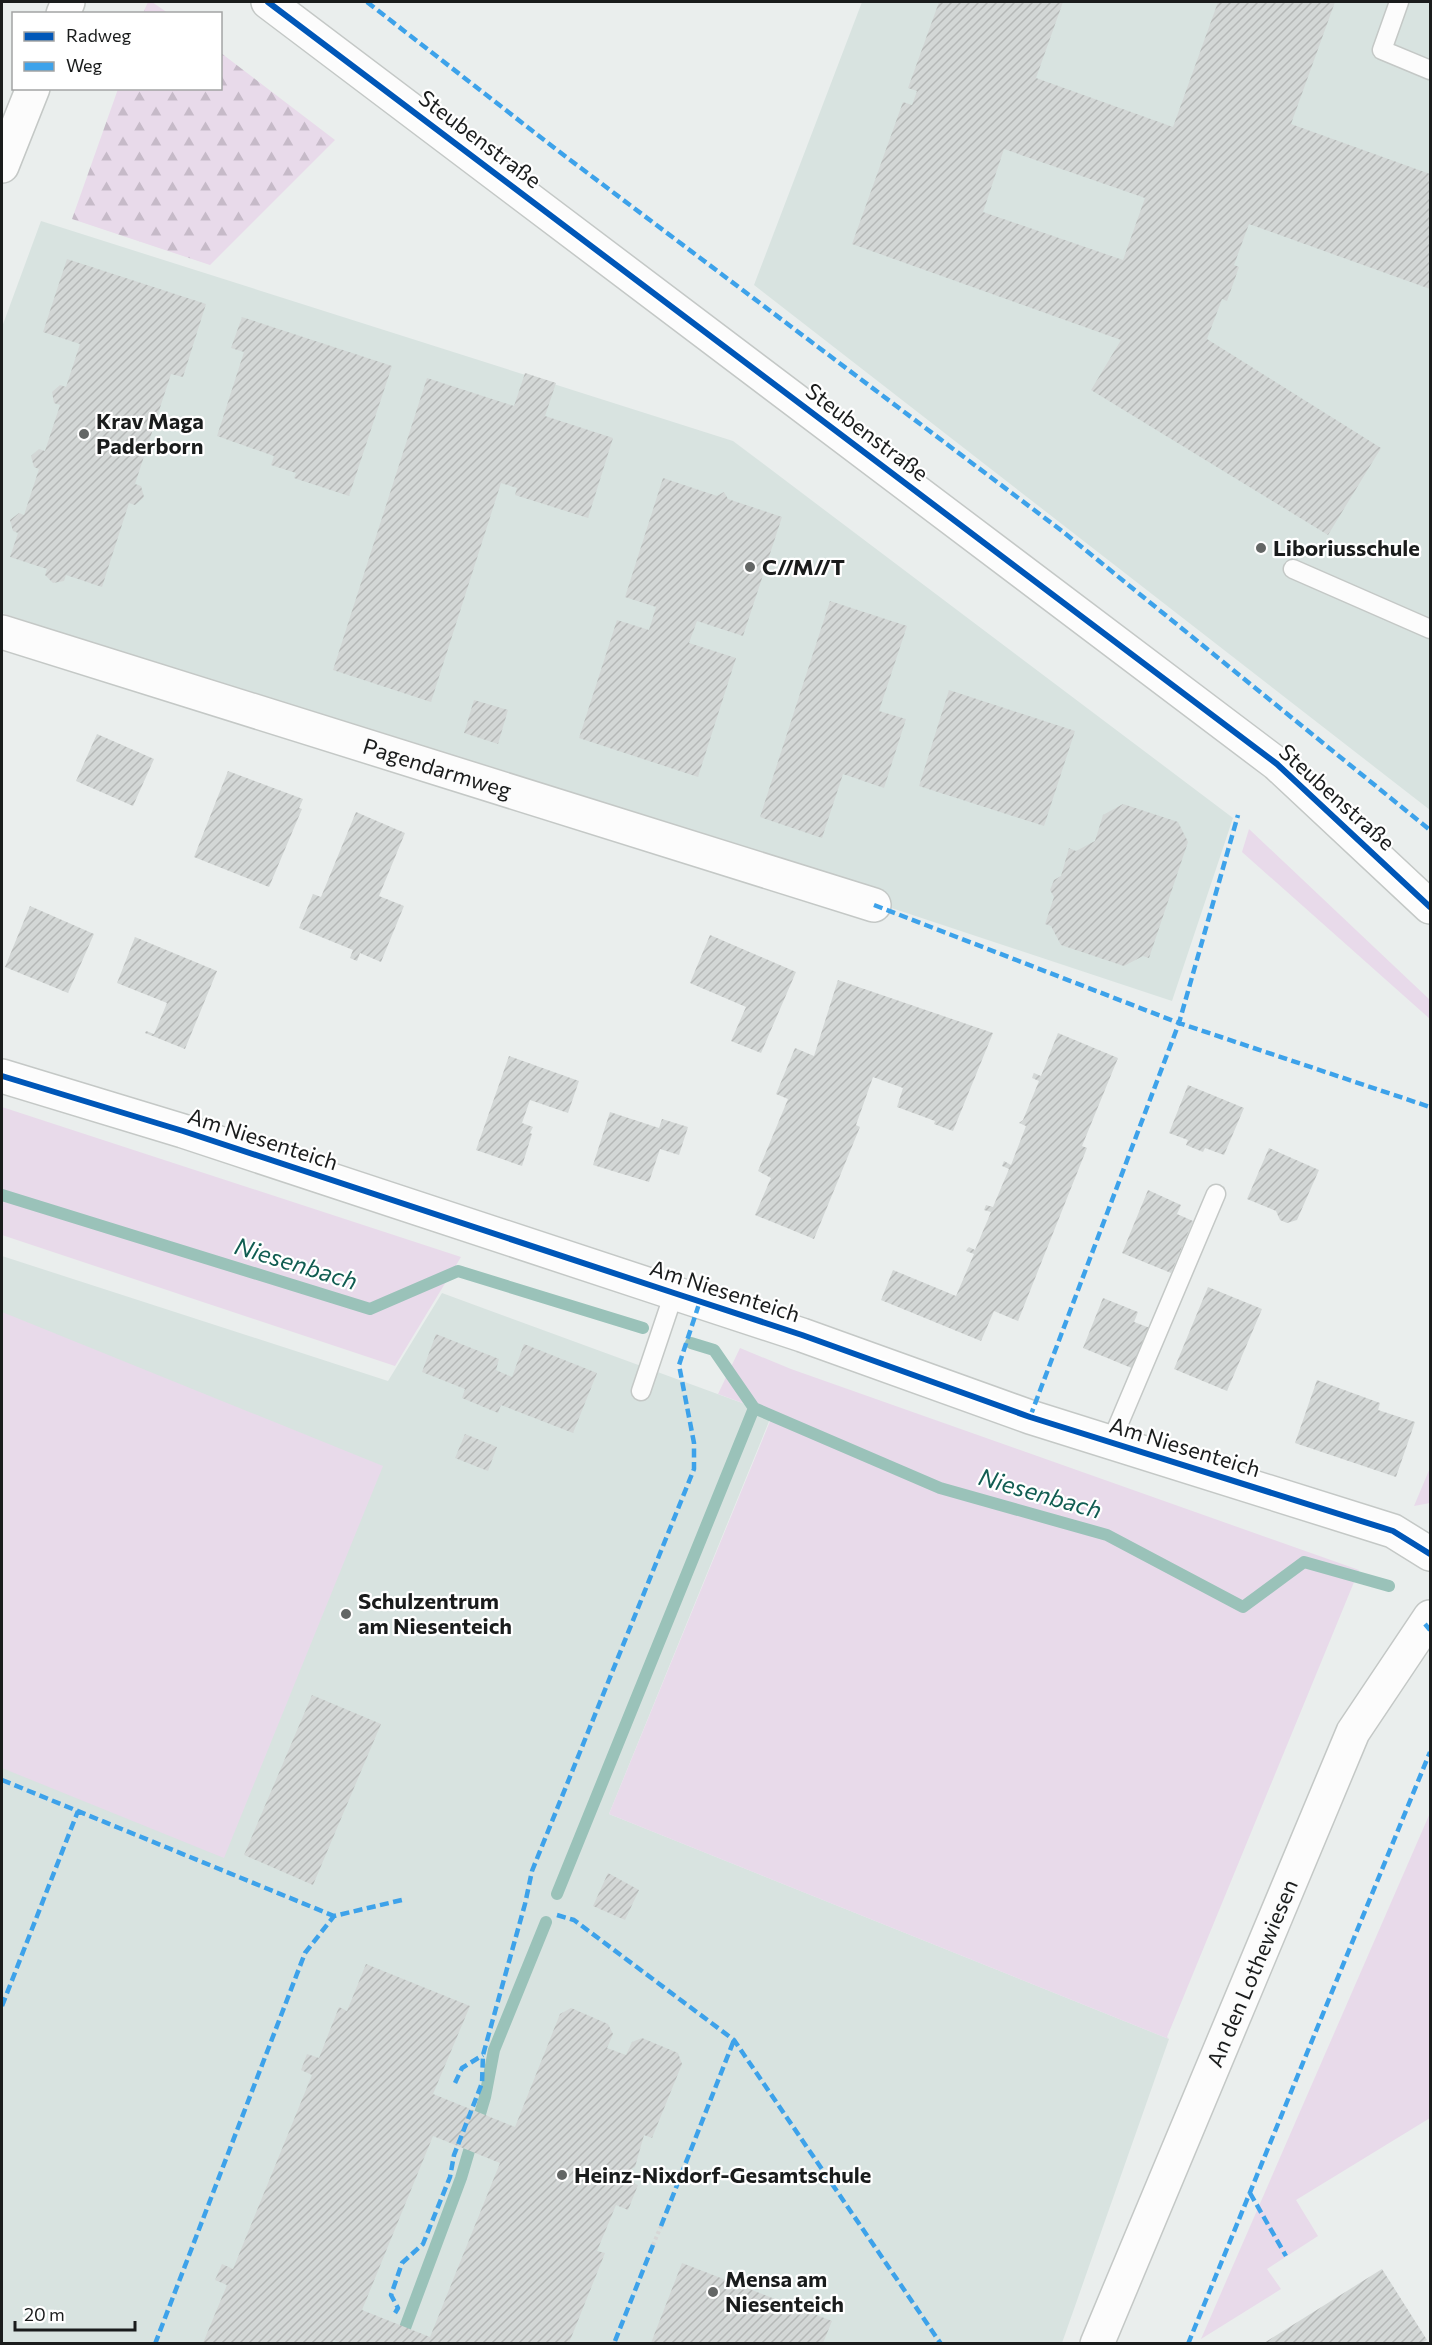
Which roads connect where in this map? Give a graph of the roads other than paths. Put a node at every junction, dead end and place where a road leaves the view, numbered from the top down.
1 (268, 2) edge
2 (1399, 2) edge
3 (1431, 70) edge
4 (32, 90) edge
5 (2, 166) edge
6 (1293, 569) dead end
7 (1431, 629) edge
8 (2, 633) edge
9 (874, 905) dead end
10 (1431, 907) edge
11 (2, 1076) edge
12 (1216, 1194) dead end
13 (674, 1293) junction
14 (641, 1391) dead end
15 (1111, 1442) junction
16 (1431, 1554) edge
17 (1431, 1617) edge
18 (1097, 2343) edge

1 - 10 street, Steubenstraße
2 - 3 lane
4 - 5 street
6 - 7 lane
8 - 9 street, Pagendarmweg
11 - 13 street, Am Niesenteich
12 - 15 lane
13 - 14 lane, Am Niesenteich
13 - 15 street, Am Niesenteich
15 - 16 street, Am Niesenteich
17 - 18 street, An den Lothewiesen

